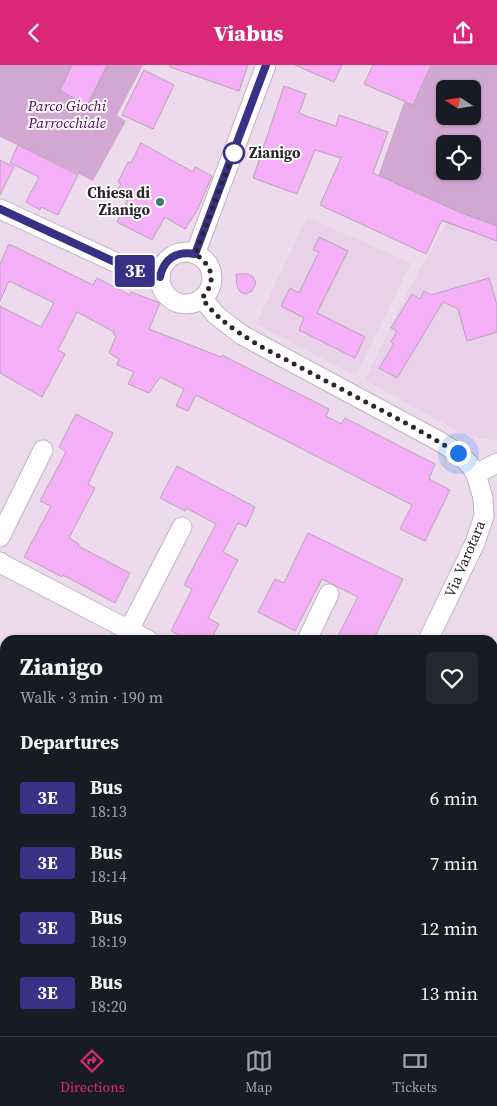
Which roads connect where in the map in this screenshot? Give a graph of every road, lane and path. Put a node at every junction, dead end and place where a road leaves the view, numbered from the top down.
1 (266, 65) edge
2 (0, 209) edge
3 (195, 254) junction
4 (160, 277) junction
5 (202, 298) junction
6 (44, 450) dead end
7 (497, 463) edge
8 (476, 474) junction
9 (182, 527) dead end
10 (0, 537) edge
11 (2, 563) edge
12 (329, 594) dead end
13 (130, 630) junction
14 (139, 635) edge
15 (309, 635) edge
16 (430, 635) edge

1 - 3 street
2 - 4 street
3 - 4 street
3 - 5 street
4 - 5 street
5 - 8 street, Via Varotara
6 - 10 street
7 - 8 street
8 - 16 street, Via Varotara
9 - 13 street
11 - 13 street
12 - 15 street
13 - 14 street

